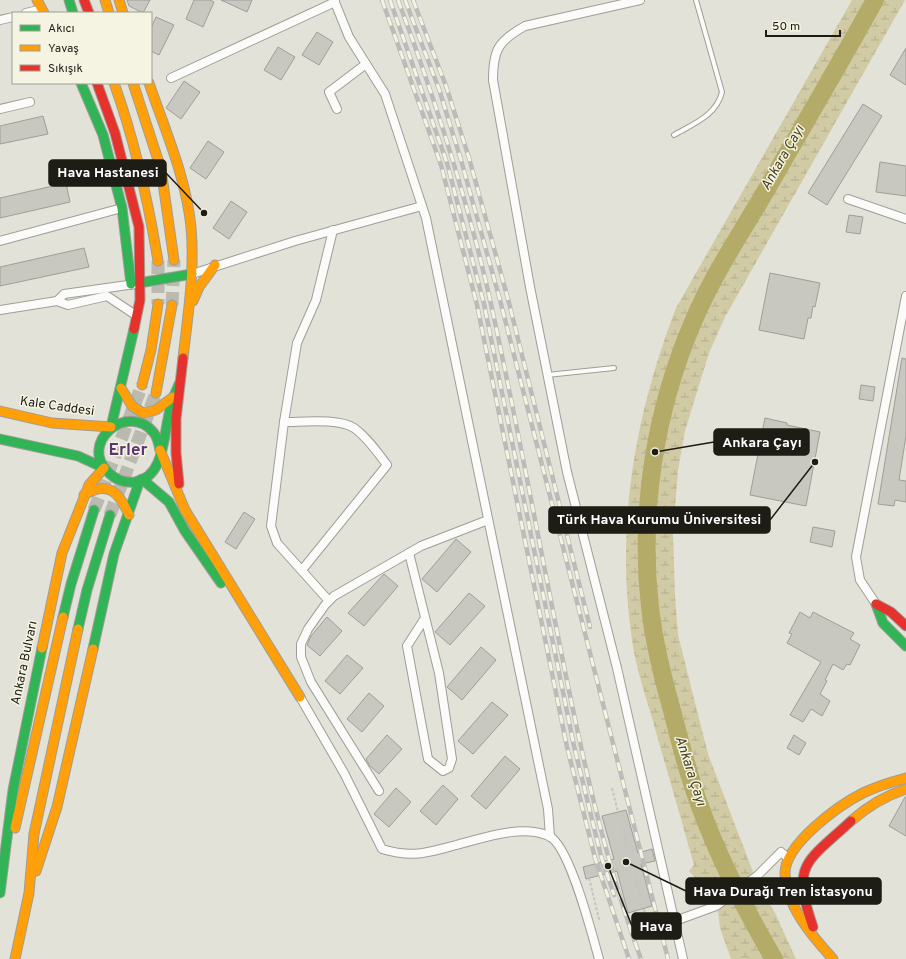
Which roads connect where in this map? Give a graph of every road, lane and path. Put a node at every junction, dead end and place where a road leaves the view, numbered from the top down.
1 (37, 0) edge
2 (69, 0) edge
3 (84, 0) edge
4 (105, 0) edge
5 (118, 0) edge
6 (640, 0) edge
7 (696, 0) edge
8 (335, 1) edge
9 (43, 11) edge
10 (74, 12) edge
11 (88, 12) edge
12 (109, 12) edge
13 (123, 12) edge
14 (12, 16) edge
15 (0, 20) edge
16 (366, 64) junction
17 (171, 78) dead end
18 (81, 84) edge
19 (97, 84) edge
20 (114, 84) edge
21 (133, 84) edge
22 (149, 84) edge
23 (30, 102) dead end
24 (0, 109) edge
25 (337, 109) dead end
26 (674, 135) dead end
27 (848, 199) dead end
28 (422, 206) junction
29 (122, 208) junction
30 (906, 219) edge
31 (333, 230) junction
32 (0, 241) edge
33 (174, 260) tunnel mouth
34 (158, 261) tunnel mouth
35 (215, 265) junction
36 (192, 274) junction
37 (135, 284) junction
38 (906, 296) edge
39 (57, 301) junction
40 (158, 304) tunnel mouth
41 (172, 305) tunnel mouth
42 (0, 310) edge
43 (189, 310) junction
44 (137, 316) junction
45 (614, 368) dead end
46 (547, 375) junction
47 (179, 384) junction
48 (142, 385) tunnel mouth
49 (121, 388) junction
50 (156, 393) tunnel mouth
51 (173, 397) junction
52 (0, 412) edge
53 (284, 422) junction
54 (111, 427) junction
55 (0, 439) edge
56 (161, 452) junction
57 (104, 468) junction
58 (141, 480) junction
59 (84, 495) junction
60 (94, 510) tunnel mouth
61 (185, 510) junction
62 (110, 515) tunnel mouth
63 (129, 516) junction
64 (488, 520) junction
65 (409, 553) junction
66 (302, 570) junction
67 (329, 601) junction
68 (876, 604) junction
69 (425, 618) junction
70 (906, 626) edge
71 (906, 646) edge
72 (300, 697) junction
73 (906, 778) edge
74 (612, 788) dead end
75 (906, 789) edge
76 (379, 791) dead end
77 (837, 811) junction
78 (618, 812) dead end
79 (846, 825) junction
80 (818, 826) junction
81 (622, 827) dead end
82 (550, 837) junction
83 (824, 846) junction
84 (628, 850) dead end
85 (788, 858) junction
86 (3, 874) junction
87 (635, 875) dead end
88 (589, 878) dead end
89 (0, 893) edge
90 (29, 893) junction
91 (641, 898) dead end
92 (596, 905) dead end
93 (644, 909) dead end
94 (675, 920) junction
95 (650, 932) dead end
96 (823, 948) junction
97 (15, 959) edge
98 (599, 959) edge
99 (683, 959) edge
100 (833, 959) edge

1 - 9 main road
2 - 10 main road
3 - 11 main road
4 - 12 main road
5 - 13 main road
6 - 46 street
7 - 26 lane
8 - 16 street
8 - 17 street
14 - 15 street
16 - 25 street
16 - 28 street
18 - 29 main road
19 - 37 main road
20 - 34 main road
21 - 33 main road
22 - 36 main road
23 - 24 street
27 - 30 street
28 - 31 street
28 - 64 street
29 - 32 street
29 - 37 main road
31 - 35 street
31 - 53 street
35 - 36 street
35 - 43 main road
36 - 37 main road
36 - 43 main road
37 - 39 street
37 - 44 main road
38 - 68 street
39 - 42 street
39 - 44 street
40 - 48 main road
41 - 50 main road
43 - 47 main road
44 - 49 main road
45 - 46 lane
46 - 94 street
47 - 51 main road
47 - 61 main road
49 - 51 main road
49 - 54 main road
51 - 56 main road
52 - 54 main road, Kale Caddesi
53 - 66 street
53 - 66 street
54 - 56 main road
54 - 57 main road
55 - 57 main road
56 - 58 main road
56 - 61 main road
57 - 58 main road
57 - 59 main road, Ankara Bulvarı
58 - 63 main road
58 - 72 main road
59 - 63 main road
59 - 86 main road, Ankara Bulvarı
60 - 86 main road, Ankara Bulvarı
61 - 72 main road
62 - 90 main road
63 - 90 main road
64 - 65 street
64 - 82 street
65 - 67 street
65 - 69 street
66 - 67 street
67 - 76 street
68 - 70 main road
68 - 71 main road
69 - 69 street
72 - 82 street
73 - 77 main road
74 - 78 path
75 - 79 main road
77 - 79 main road
77 - 80 main road
79 - 83 main road
80 - 83 main road
80 - 85 main road
81 - 84 path
82 - 98 street
83 - 96 main road
85 - 94 street
85 - 96 main road
86 - 89 main road, Ankara Bulvarı
87 - 91 path
88 - 92 path
90 - 97 main road
93 - 95 path
94 - 99 street
96 - 100 main road

